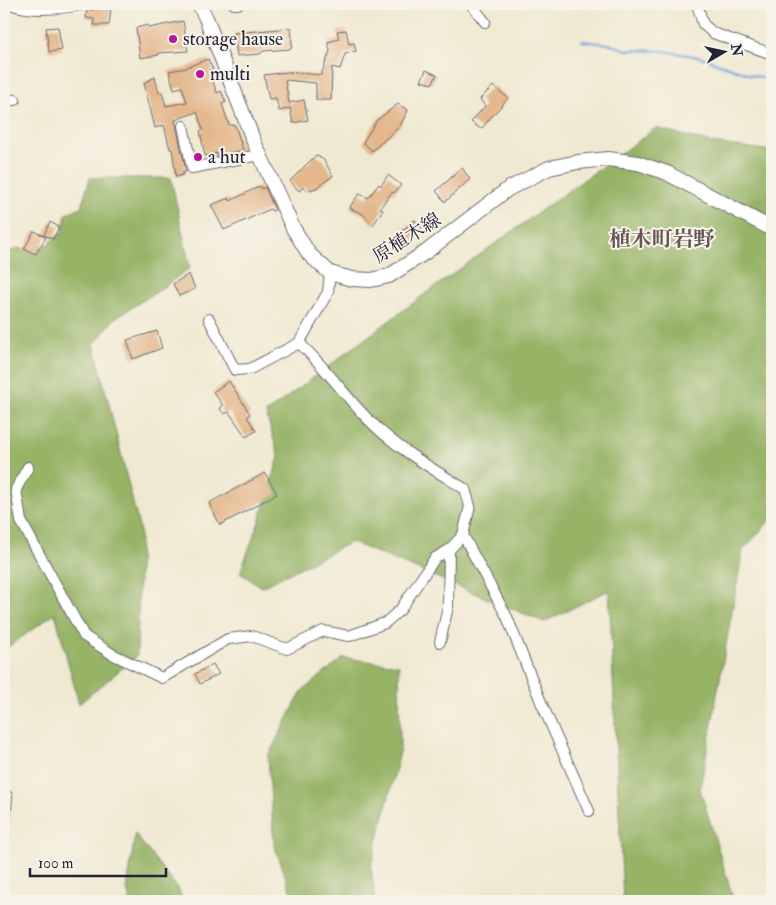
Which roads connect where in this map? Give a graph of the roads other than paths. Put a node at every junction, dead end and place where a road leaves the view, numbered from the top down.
1 (10, 4) edge
2 (84, 4) edge
3 (199, 4) edge
4 (471, 4) edge
5 (697, 4) edge
6 (485, 22) dead end
7 (772, 54) edge
8 (4, 100) edge
9 (15, 100) dead end
10 (183, 126) dead end
11 (259, 154) junction
12 (772, 229) edge
13 (330, 273) junction
14 (209, 319) dead end
15 (299, 343) junction
16 (28, 467) dead end
17 (463, 535) junction
18 (449, 550) junction
19 (440, 642) dead end
20 (8, 796) dead end
21 (589, 811) dead end
22 (4, 836) edge

1 - 2 street
3 - 11 main road, 原植木線
4 - 6 street
5 - 7 street
8 - 9 street
10 - 11 street
11 - 13 main road, 原植木線
12 - 13 main road, 原植木線
13 - 15 street
14 - 15 street
15 - 17 street
16 - 18 street
17 - 18 street
17 - 21 street
18 - 19 street
20 - 22 street

